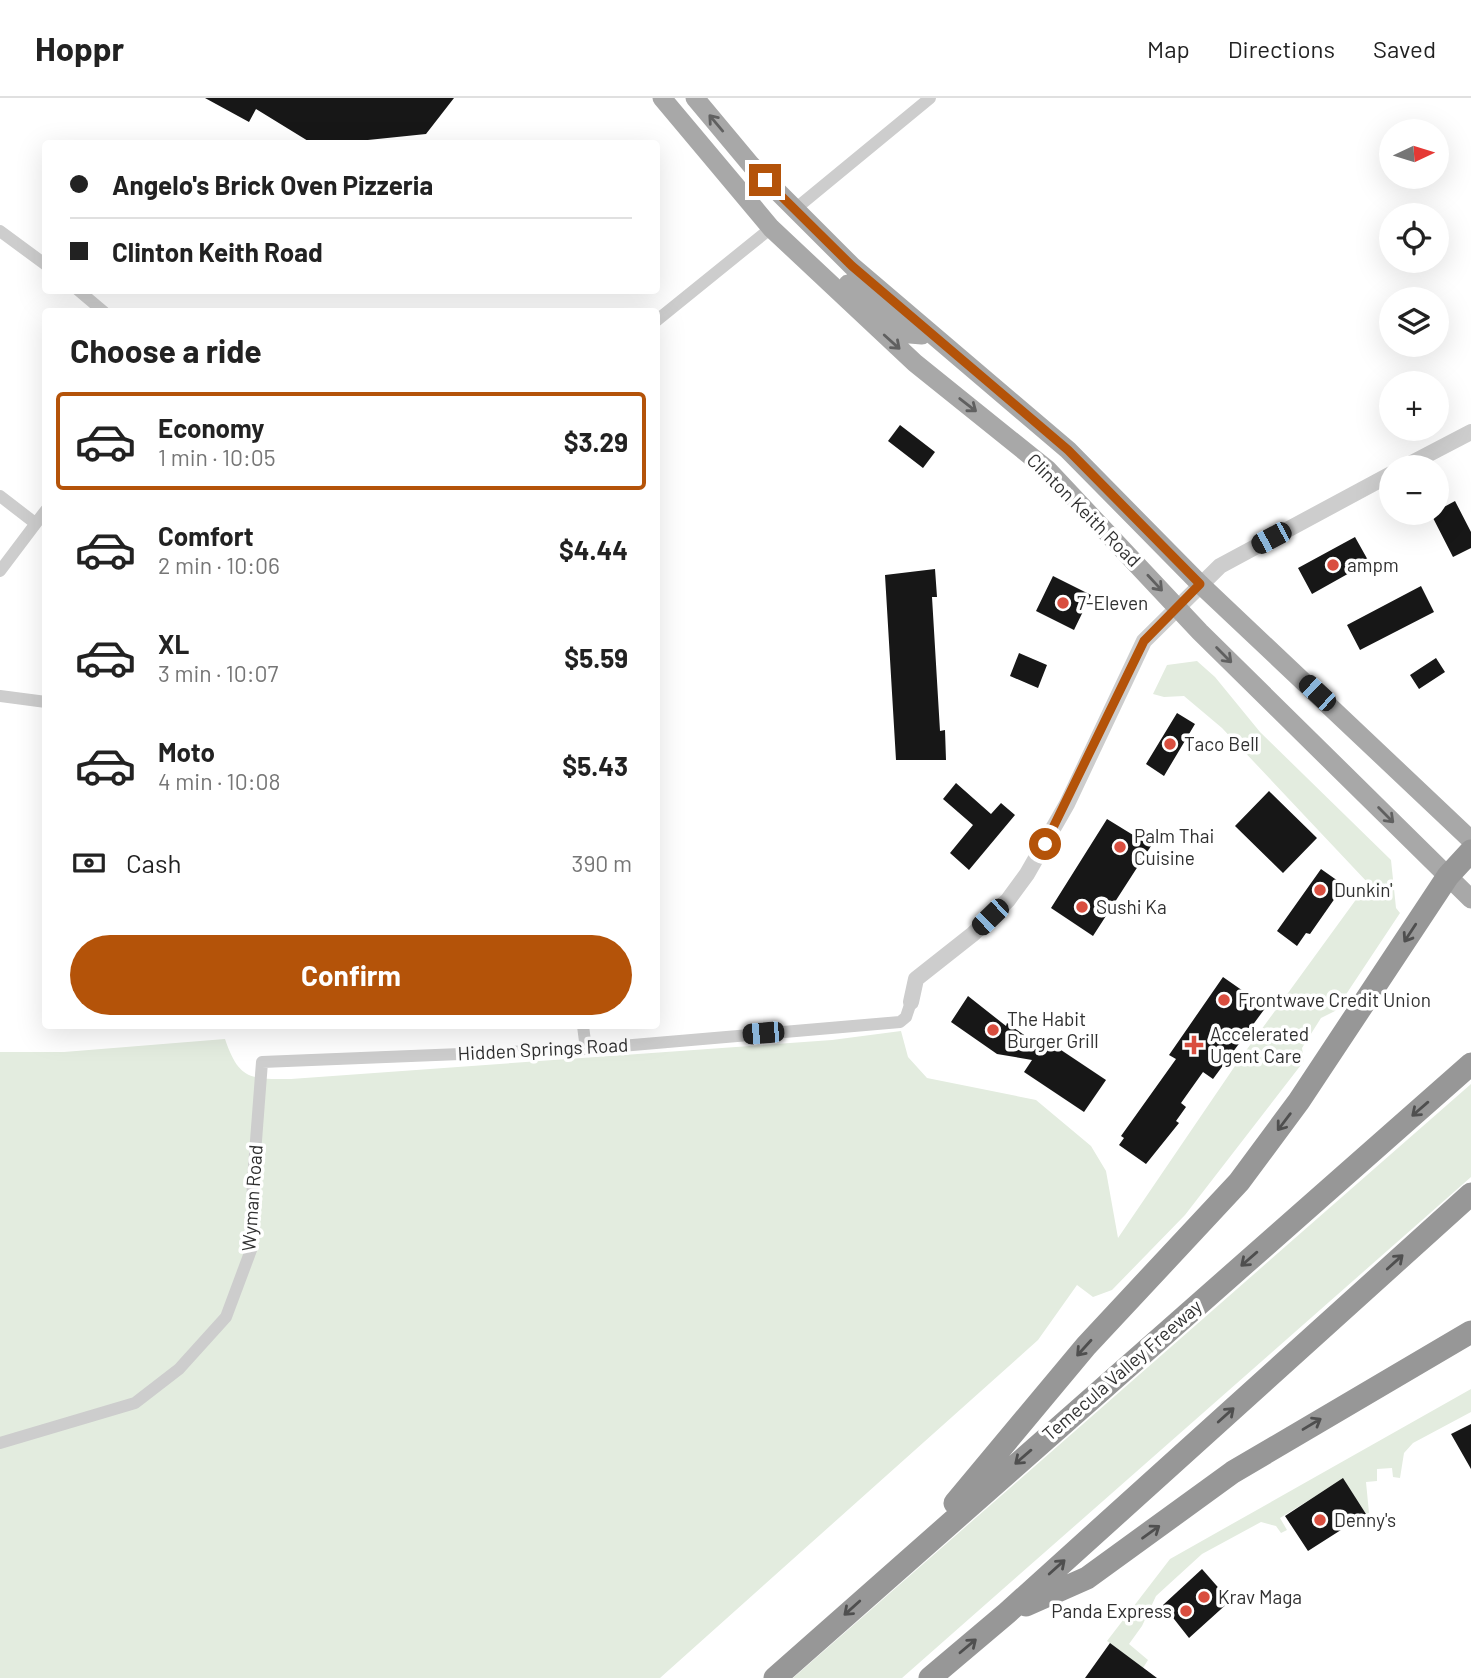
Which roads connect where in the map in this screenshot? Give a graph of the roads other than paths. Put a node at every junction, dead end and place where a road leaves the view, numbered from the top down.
1 (662, 98) edge
2 (695, 98) edge
3 (930, 98) edge
4 (686, 128) junction
5 (794, 210) junction
6 (771, 228) junction
7 (0, 231) edge
8 (42, 262) edge
9 (83, 294) edge
10 (99, 308) edge
11 (660, 318) edge
12 (932, 337) junction
13 (1471, 432) edge
14 (1428, 455) edge
15 (1379, 480) edge
16 (0, 496) edge
17 (42, 515) edge
18 (35, 523) junction
19 (0, 571) edge
20 (1200, 584) junction
21 (1176, 606) junction
22 (0, 696) edge
23 (42, 701) edge
24 (1471, 840) edge
25 (1471, 851) edge
26 (1448, 876) junction
27 (1471, 899) edge
28 (911, 1002) joint
29 (583, 1029) edge
30 (586, 1049) junction
31 (262, 1062) joint
32 (1471, 1064) edge
33 (1471, 1194) edge
34 (1471, 1332) edge
35 (0, 1443) edge
36 (921, 1546) junction
37 (1007, 1613) junction
38 (775, 1678) edge
39 (930, 1678) edge

1 - 4 main road, Clinton Keith Road
5 -> 2 main road, Clinton Keith Road
3 - 5 street
4 - 5 main road
4 - 6 main road, Clinton Keith Road
5 - 12 main road, Clinton Keith Road
6 - 11 street
6 - 12 main road
6 -> 21 main road, Clinton Keith Road
7 - 8 street
9 - 10 street
12 - 20 main road, Clinton Keith Road
13 - 14 street
15 - 20 street, Hidden Springs Road
16 - 18 street
17 - 18 street
18 - 19 street
20 - 21 street, Hidden Springs Road
20 - 24 main road, Clinton Keith Road
21 -> 26 main road, Clinton Keith Road
21 - 28 street, Hidden Springs Road
22 - 23 street
25 - 26 highway
26 - 27 main road, Clinton Keith Road
26 -> 36 highway
28 - 30 street, Hidden Springs Road
29 - 30 street
30 - 31 street, Hidden Springs Road
31 - 35 street, Wyman Road
32 -> 36 highway, Temecula Valley Freeway
37 -> 33 highway
37 -> 34 highway
36 -> 38 highway, Temecula Valley Freeway
39 -> 37 highway

